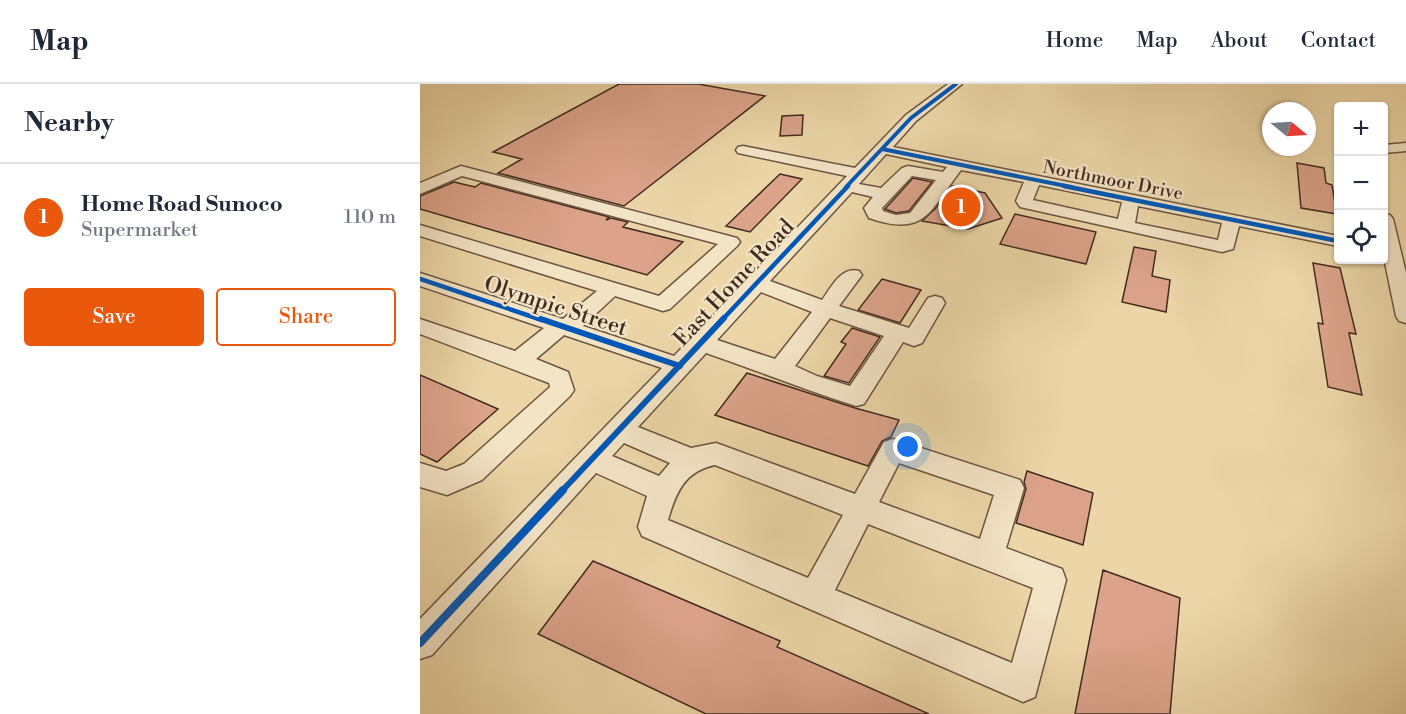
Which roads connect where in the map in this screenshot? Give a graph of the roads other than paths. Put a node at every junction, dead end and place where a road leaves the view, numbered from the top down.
1 (956, 84) edge
2 (1406, 147) edge
3 (1388, 149) edge
4 (743, 150) dead end
5 (882, 150) junction
6 (952, 171) junction
7 (853, 180) junction
8 (1033, 180) junction
9 (420, 189) edge
10 (884, 194) junction
11 (1131, 200) junction
12 (1232, 219) junction
13 (1125, 226) junction
14 (420, 230) edge
15 (1388, 234) edge
16 (1334, 240) edge
17 (1394, 252) edge
18 (852, 275) dead end
19 (421, 280) edge
20 (758, 284) junction
21 (612, 288) junction
22 (935, 303) dead end
23 (825, 309) junction
24 (1406, 316) edge
25 (420, 326) edge
26 (564, 327) junction
27 (898, 332) junction
28 (701, 343) junction
29 (518, 361) junction
30 (680, 366) junction
31 (780, 369) junction
32 (620, 430) junction
33 (592, 459) junction
34 (690, 459) junction
35 (420, 475) edge
36 (663, 489) junction
37 (860, 508) junction
38 (989, 556) junction
39 (814, 596) junction
40 (420, 643) edge

1 - 5 street, East Home Road
2 - 3 street
4 - 7 street
5 - 6 street, Northmoor Drive
5 - 7 street, East Home Road
6 - 8 street, Northmoor Drive
6 - 10 street
6 - 10 street
7 - 10 street
7 - 20 street, East Home Road
8 - 11 street, Northmoor Drive
8 - 13 street
9 - 21 street
11 - 12 street, Northmoor Drive
11 - 13 street
12 - 13 street
12 - 16 street, Northmoor Drive
14 - 21 street
15 - 17 street
17 - 24 street
18 - 23 street
19 - 26 street, Olympic Street
20 - 23 street
20 - 28 street, East Home Road
21 - 26 street
22 - 27 street
23 - 27 street
23 - 31 street
25 - 29 street
26 - 29 street
26 - 30 street, Olympic Street
27 - 31 street
28 - 30 street, East Home Road
28 - 31 street
29 - 35 street
30 - 32 street, East Home Road
32 - 33 street, East Home Road
32 - 34 street
33 - 36 street
33 - 40 street, East Home Road
34 - 36 street
34 - 37 street
36 - 39 street
37 - 38 street
37 - 38 street
37 - 39 street
38 - 39 street

